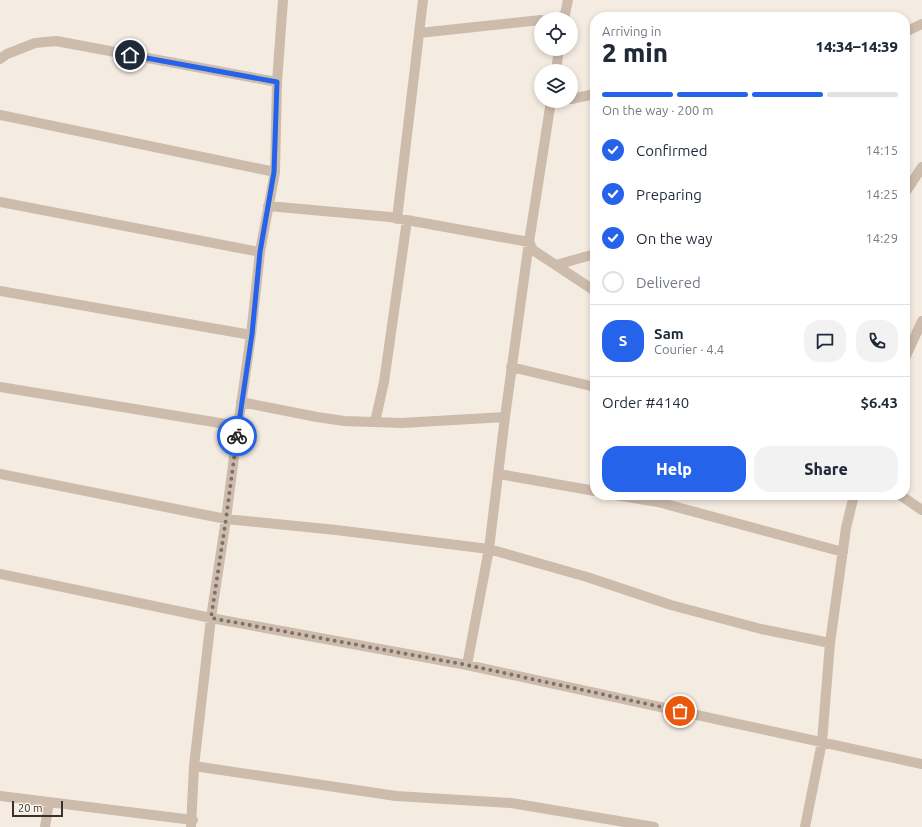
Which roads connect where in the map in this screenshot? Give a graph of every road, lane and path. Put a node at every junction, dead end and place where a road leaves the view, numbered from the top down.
1 (283, 0) edge
2 (423, 0) edge
3 (568, 0) edge
4 (565, 12) edge
5 (534, 21) edge
6 (922, 24) edge
7 (910, 30) edge
8 (419, 33) junction
9 (0, 59) edge
10 (277, 82) junction
11 (590, 95) edge
12 (578, 98) edge
13 (553, 108) edge
14 (0, 115) edge
15 (922, 167) edge
16 (274, 172) junction
17 (910, 185) edge
18 (0, 202) edge
19 (268, 206) junction
20 (402, 219) junction
21 (529, 242) junction
22 (260, 252) junction
23 (590, 255) edge
24 (556, 265) junction
25 (590, 288) edge
26 (0, 291) edge
27 (922, 321) edge
28 (252, 334) junction
29 (910, 347) edge
30 (511, 367) junction
31 (590, 386) edge
32 (0, 387) edge
33 (241, 402) junction
34 (504, 417) junction
35 (375, 422) junction
36 (238, 426) junction
37 (0, 474) edge
38 (499, 474) junction
39 (590, 490) edge
40 (646, 500) edge
41 (853, 500) edge
42 (907, 500) edge
43 (922, 510) edge
44 (226, 519) junction
45 (489, 549) junction
46 (843, 552) junction
47 (0, 574) edge
48 (211, 618) junction
49 (830, 643) junction
50 (467, 665) junction
51 (822, 742) junction
52 (922, 764) edge
53 (194, 766) junction
54 (0, 796) edge
55 (50, 802) junction
56 (192, 823) edge
57 (45, 827) edge
58 (654, 827) edge
59 (805, 827) edge

1 - 10 street
2 - 8 street
3 - 4 street
5 - 8 street
6 - 7 street
8 - 20 street
9 - 10 street
10 - 16 street
11 - 12 street
13 - 21 street
14 - 16 street
15 - 17 street
16 - 19 street
18 - 22 street
19 - 20 street
19 - 22 street
20 - 21 street
20 - 35 street
21 - 24 street
21 - 30 street
22 - 28 street
23 - 24 street
24 - 25 street
26 - 28 street
27 - 29 street
28 - 33 street
30 - 31 street
30 - 34 street
32 - 36 street
33 - 35 street
33 - 36 street
34 - 35 street
34 - 38 street
36 - 44 street
37 - 44 street
38 - 39 street
38 - 45 street
40 - 46 street
41 - 46 street
42 - 43 street
44 - 45 street
44 - 48 street
45 - 49 street
45 - 50 street
46 - 49 street
47 - 48 street
48 - 50 street
48 - 53 street
49 - 51 street
50 - 51 street
51 - 52 street
51 - 59 street
53 - 56 street
53 - 58 street
54 - 55 street
55 - 56 street
55 - 57 street

